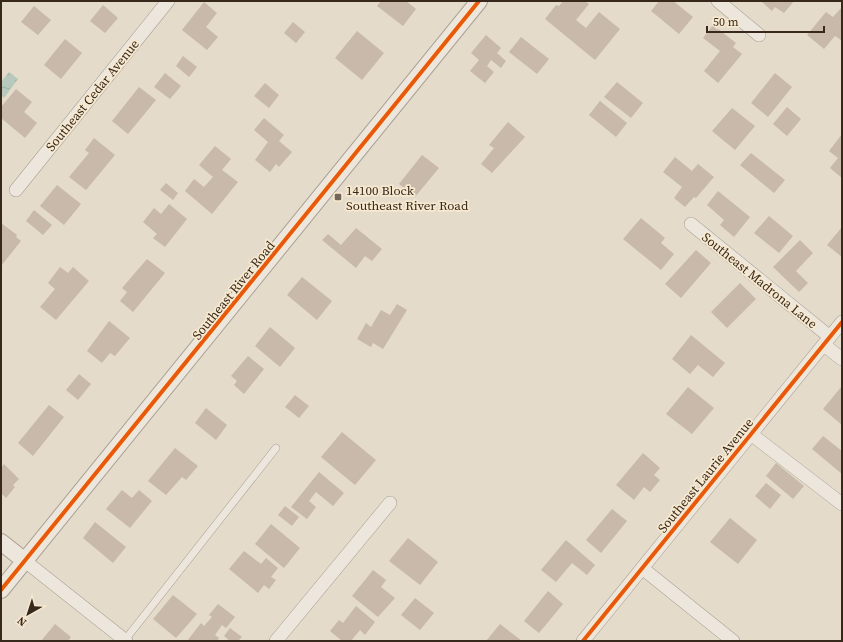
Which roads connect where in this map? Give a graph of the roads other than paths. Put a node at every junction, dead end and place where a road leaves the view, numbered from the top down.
1 (168, 1) edge
2 (479, 1) edge
3 (718, 1) edge
4 (760, 35) dead end
5 (16, 190) dead end
6 (691, 224) dead end
7 (842, 322) edge
8 (827, 341) junction
9 (842, 359) edge
10 (751, 434) junction
11 (276, 448) dead end
12 (390, 503) dead end
13 (842, 504) edge
14 (1, 542) edge
15 (24, 560) junction
16 (642, 568) junction
17 (1, 590) edge
18 (125, 641) edge
19 (276, 641) edge
20 (583, 641) edge
21 (733, 641) edge

1 - 5 street, Southeast Cedar Avenue
2 - 15 street, Southeast River Road
3 - 4 street
6 - 8 street, Southeast Madrona Lane
7 - 8 street, Southeast Laurie Avenue
8 - 9 street, Southeast Madrona Lane
8 - 10 street, Southeast Laurie Avenue
10 - 13 street
10 - 16 street, Southeast Laurie Avenue
11 - 18 lane
12 - 19 street
14 - 15 street
15 - 17 street, Southeast River Road
15 - 18 street
16 - 20 street, Southeast Laurie Avenue
16 - 21 street

